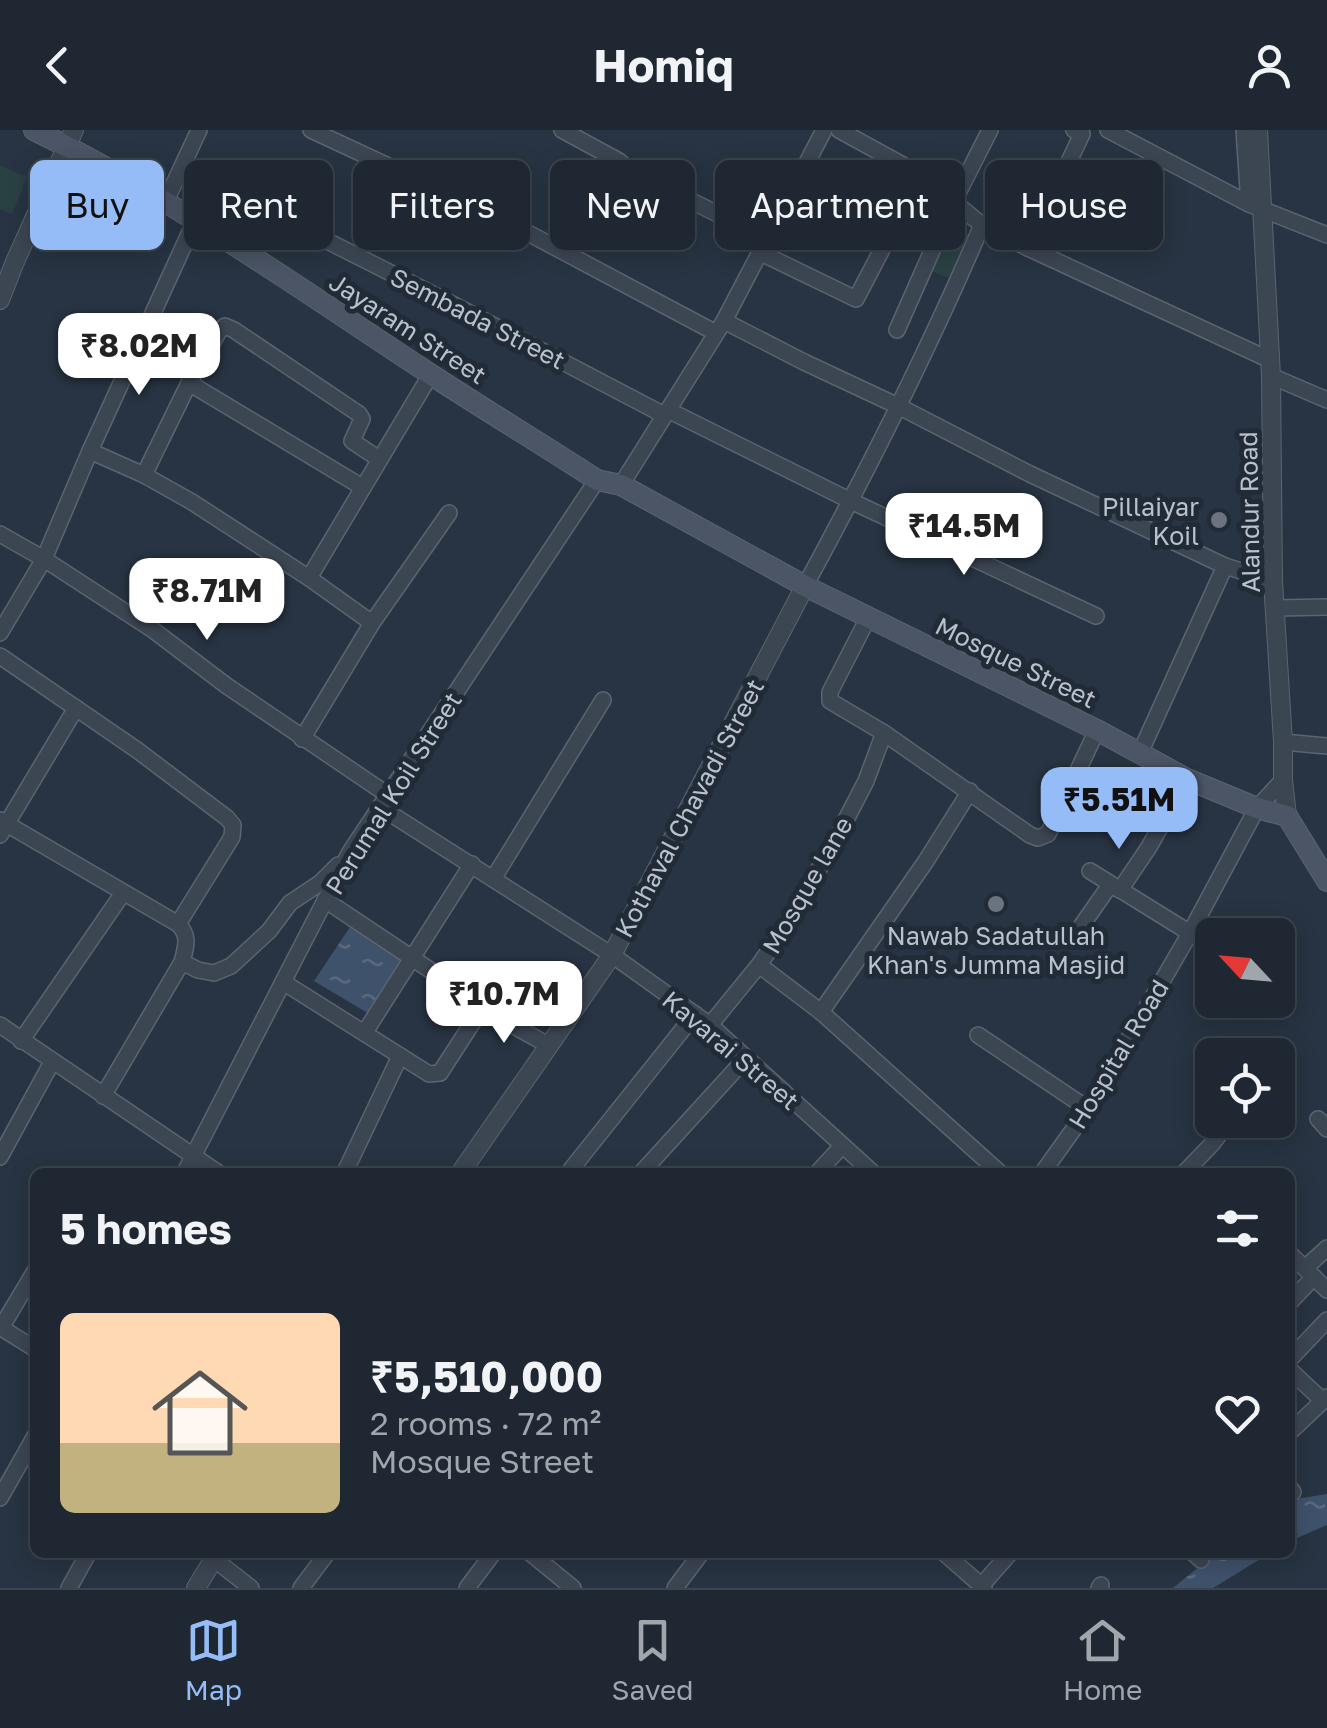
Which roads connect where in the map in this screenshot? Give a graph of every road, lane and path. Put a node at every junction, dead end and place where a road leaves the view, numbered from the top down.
1 (34, 130) edge
2 (199, 130) edge
3 (311, 130) edge
4 (562, 130) edge
5 (824, 130) edge
6 (839, 130) edge
7 (990, 130) edge
8 (1108, 130) edge
9 (1244, 130) edge
10 (1258, 130) edge
11 (1267, 130) edge
12 (1081, 131) edge
13 (70, 138) edge
14 (809, 160) edge
15 (893, 160) edge
16 (1068, 160) edge
17 (183, 168) junction
18 (965, 179) edge
19 (166, 204) junction
20 (1260, 209) junction
21 (965, 210) edge
22 (184, 215) edge
23 (715, 218) edge
24 (982, 225) junction
25 (985, 226) edge
26 (1327, 235) edge
27 (184, 245) edge
28 (242, 250) edge
29 (763, 250) edge
30 (772, 250) edge
31 (881, 250) edge
32 (932, 250) edge
33 (1032, 250) edge
34 (0, 300) edge
35 (720, 327) junction
36 (896, 330) dead end
37 (1270, 368) junction
38 (430, 374) junction
39 (189, 383) junction
40 (1327, 400) edge
41 (900, 406) junction
42 (666, 412) junction
43 (90, 451) junction
44 (378, 460) junction
45 (144, 475) junction
46 (598, 480) junction
47 (622, 485) junction
48 (362, 487) junction
49 (851, 500) junction
50 (449, 514) dead end
51 (0, 534) edge
52 (44, 559) junction
53 (1225, 566) junction
54 (309, 578) junction
55 (1273, 580) junction
56 (805, 586) junction
57 (1327, 606) edge
58 (1276, 608) junction
59 (1096, 616) dead end
60 (868, 618) junction
61 (372, 622) junction
62 (0, 633) edge
63 (0, 656) edge
64 (603, 700) dead end
65 (76, 708) junction
66 (1097, 730) junction
67 (884, 733) junction
68 (302, 739) junction
69 (1283, 742) junction
70 (1327, 746) edge
71 (1140, 753) junction
72 (1187, 780) junction
73 (1283, 780) junction
74 (970, 791) junction
75 (384, 801) junction
76 (1257, 808) junction
77 (1287, 816) junction
78 (2, 826) edge
79 (350, 852) junction
80 (472, 864) junction
81 (1090, 871) dead end
82 (493, 879) junction
83 (1327, 881) edge
84 (1120, 890) junction
85 (123, 893) junction
86 (325, 900) junction
87 (178, 924) junction
88 (1190, 933) junction
89 (1075, 935) dead end
90 (612, 955) junction
91 (412, 959) junction
92 (182, 962) junction
93 (760, 965) junction
94 (283, 982) junction
95 (482, 1008) junction
96 (821, 1012) junction
97 (695, 1014) junction
98 (710, 1024) junction
99 (0, 1025) edge
100 (366, 1032) junction
101 (978, 1035) dead end
102 (21, 1041) junction
103 (548, 1045) junction
104 (400, 1056) junction
105 (746, 1058) junction
106 (52, 1062) junction
107 (103, 1096) junction
108 (1088, 1109) junction
109 (1216, 1138) edge
110 (842, 1146) junction
111 (0, 1156) edge
112 (189, 1165) edge
113 (347, 1168) edge
114 (464, 1168) edge
115 (571, 1168) edge
116 (646, 1168) edge
117 (822, 1168) edge
118 (867, 1168) edge
119 (996, 1168) edge
120 (1046, 1168) edge
121 (1189, 1168) edge
122 (1327, 1248) edge
123 (1295, 1259) edge
124 (1309, 1272) junction
125 (30, 1280) edge
126 (1327, 1290) edge
127 (1295, 1294) edge
128 (1327, 1320) edge
129 (1, 1327) edge
130 (30, 1346) edge
131 (1295, 1354) edge
132 (1295, 1374) edge
133 (1325, 1399) edge
134 (1295, 1427) edge
135 (30, 1444) edge
136 (2, 1490) edge
137 (86, 1558) edge
138 (215, 1558) edge
139 (218, 1558) edge
140 (324, 1558) edge
141 (490, 1558) edge
142 (536, 1558) edge
143 (698, 1558) edge
144 (951, 1558) edge
145 (1006, 1558) edge
146 (982, 1587) edge
147 (69, 1588) edge
148 (196, 1588) edge
149 (251, 1588) edge
150 (301, 1588) edge
151 (467, 1588) edge
152 (572, 1588) edge
153 (675, 1588) edge

1 - 13 main road, Jayaram Street
2 - 17 street
3 - 35 street
4 - 23 street
5 - 14 street
6 - 15 street
7 - 18 street
8 - 20 street
9 - 20 street
10 - 20 street, Alandur Road
11 - 20 street
12 - 16 street
13 - 19 main road, Jayaram Street
13 - 34 street
17 - 19 street
17 - 42 street, Sembada Street
19 - 22 main road, Jayaram Street
20 - 26 street
20 - 37 street, Alandur Road
21 - 24 street
24 - 25 street
24 - 41 street
27 - 43 street
28 - 38 main road, Jayaram Street
29 - 35 street
30 - 31 street
32 - 36 street
33 - 37 street
35 - 41 street
35 - 42 street
37 - 40 street
37 - 55 street, Alandur Road
38 - 44 street
38 - 46 main road, Jayaram Street
39 - 44 street
39 - 45 street
39 - 48 street
41 - 49 street
41 - 53 street
42 - 47 street
42 - 49 street, Sembada Street
43 - 45 street
43 - 52 street
44 - 48 street
45 - 54 street
46 - 47 main road, Jayaram Street
46 - 75 street, Perumal Koil Street
47 - 56 main road, Mosque Street
48 - 54 street
49 - 56 street
49 - 59 street, Sembada Street
50 - 61 street
51 - 52 street, Kavarai Street
52 - 62 street
52 - 68 street, Kavarai Street
53 - 55 street
53 - 71 street
54 - 61 street
55 - 58 street, Alandur Road
56 - 60 main road, Mosque Street
56 - 90 street, Kothaval Chavadi Street
57 - 58 street
58 - 69 street, Alandur Road
60 - 66 main road, Mosque Street
60 - 67 street
61 - 68 street
63 - 65 street
64 - 82 street
65 - 78 street
65 - 87 street
66 - 71 main road, Mosque Street
66 - 74 street
67 - 74 street
67 - 93 street, Mosque lane
68 - 75 street, Kavarai Street
69 - 70 street
69 - 73 street, Alandur Road
71 - 72 main road, Mosque Street
72 - 76 main road, Mosque Street
72 - 84 street
73 - 76 street, Hospital Road
73 - 77 street, Alandur Road
74 - 96 street
75 - 79 street, Perumal Koil Street
75 - 80 street, Kavarai Street
76 - 77 main road, Mosque Street
76 - 88 street, Hospital Road
77 - 83 main road, Alandur Road
78 - 85 street
79 - 86 street, Perumal Koil Street
79 - 92 street
80 - 82 street, Kavarai Street
80 - 91 street
81 - 84 street
82 - 90 street, Kavarai Street
84 - 88 street
84 - 89 street
85 - 87 street
85 - 102 street
86 - 91 street
86 - 94 street, Perumal Koil Street
87 - 92 street
88 - 108 street, Hospital Road
90 - 97 street, Kavarai Street
90 - 103 street, Kothaval Chavadi Street
91 - 95 street
91 - 100 street
92 - 107 street
93 - 96 street
93 - 98 street, Mosque lane
94 - 100 street
94 - 112 street, Perumal Koil Street
95 - 103 street
95 - 104 street
96 - 119 street
97 - 98 street, Kavarai Street
97 - 115 street
98 - 105 street, Kavarai Street
99 - 102 street
100 - 104 street
101 - 108 street
102 - 106 street
103 - 114 street, Kothaval Chavadi Street
104 - 113 street
105 - 110 street, Kavarai Street
105 - 116 street
106 - 107 street
106 - 111 street
107 - 112 street
108 - 120 street, Hospital Road
109 - 121 street
110 - 117 street
110 - 118 street, Kavarai Street
122 - 124 street
123 - 124 street
124 - 126 street
124 - 127 street
125 - 129 street
128 - 131 street
129 - 130 street
132 - 133 street
133 - 134 street
135 - 136 street
137 - 147 street
138 - 148 street
139 - 149 street
140 - 150 street
141 - 151 street
142 - 152 street
143 - 153 street
144 - 146 street
145 - 146 street

